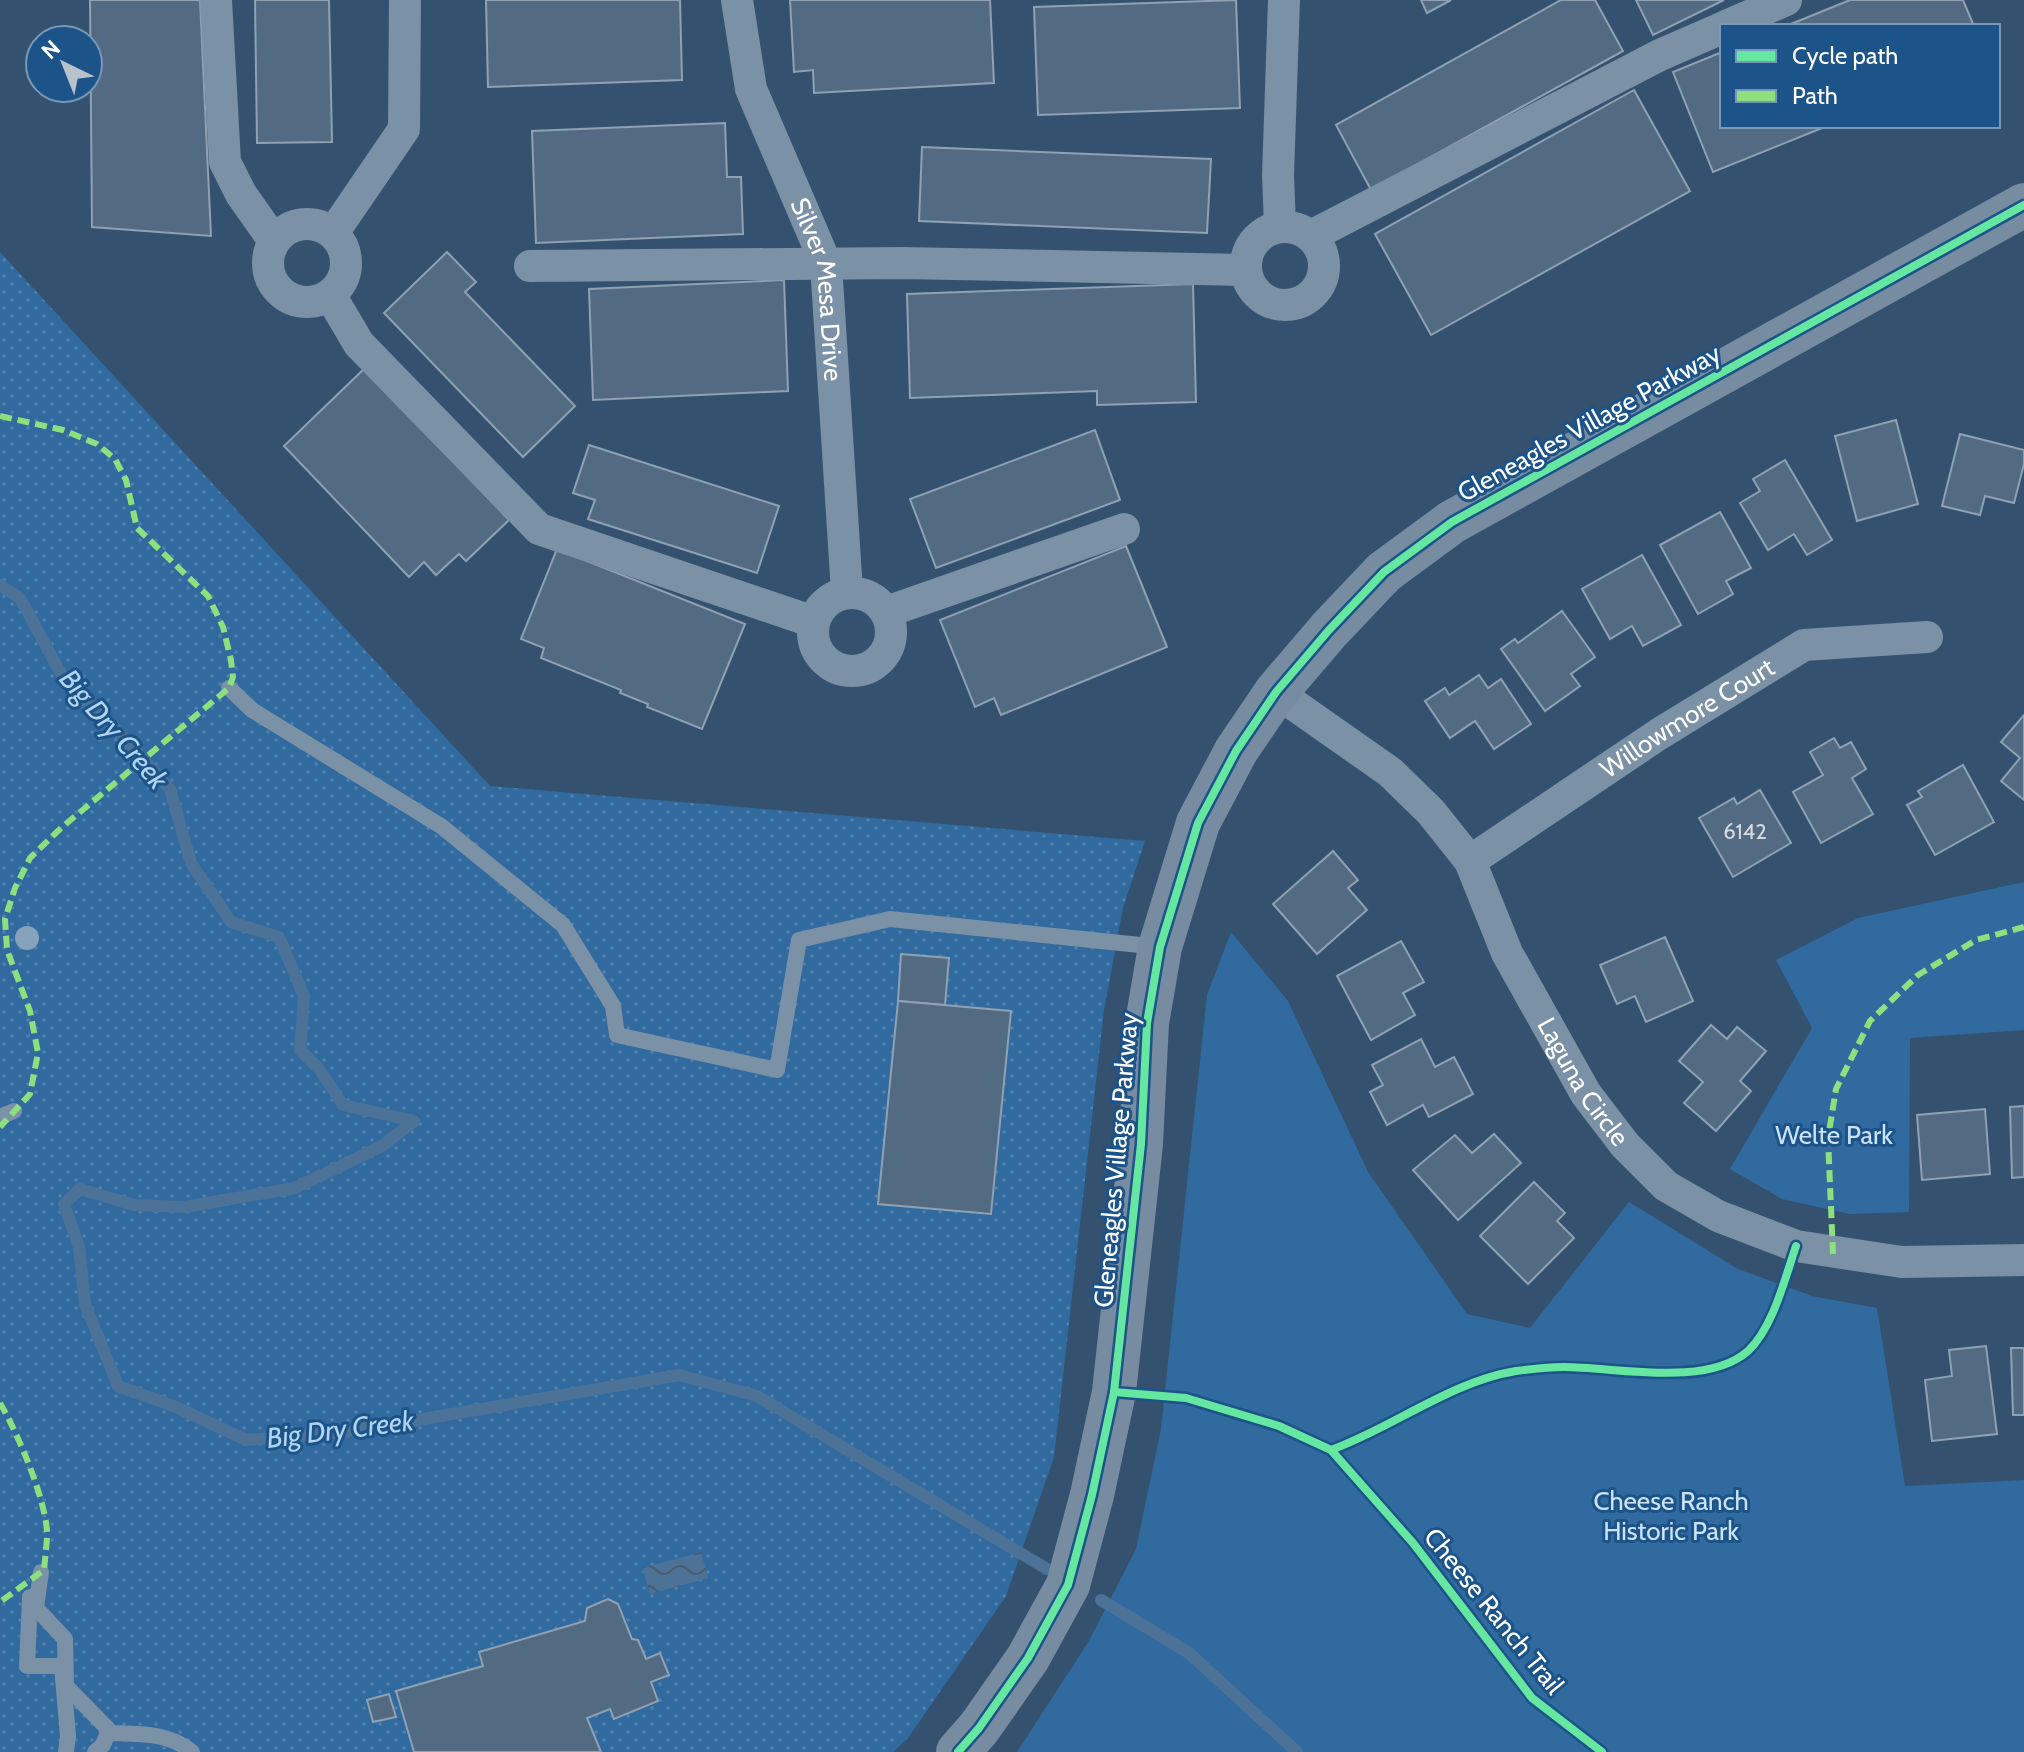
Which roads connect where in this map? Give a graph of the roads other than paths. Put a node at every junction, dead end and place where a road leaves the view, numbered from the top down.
1 (216, 0) edge
2 (405, 0) edge
3 (737, 0) edge
4 (1284, 0) edge
5 (1786, 0) edge
6 (1731, 24) edge
7 (1720, 29) edge
8 (2024, 205) edge
9 (1280, 227) junction
10 (333, 233) junction
11 (1311, 236) junction
12 (274, 241) junction
13 (826, 264) junction
14 (530, 266) dead end
15 (1245, 270) junction
16 (330, 295) junction
17 (1124, 529) dead end
18 (847, 592) junction
19 (886, 612) junction
20 (814, 622) junction
21 (1927, 637) dead end
22 (229, 688) dead end
23 (1276, 692) junction
24 (1470, 861) junction
25 (1160, 947) junction
26 (2024, 1260) edge
27 (108, 1733) junction
28 (66, 1752) edge
29 (95, 1752) edge
30 (192, 1752) edge
31 (958, 1752) edge

1 - 12 street
2 - 10 street
3 - 13 street, Silver Mesa Drive
4 - 9 street
5 - 6 street
7 - 11 street
8 - 23 street, Gleneagles Village Parkway
9 - 11 street
9 - 15 street
10 - 12 street
10 - 16 street
11 - 15 street
12 - 16 street
13 - 14 street
13 - 15 street
13 - 18 street, Silver Mesa Drive
16 - 20 street
17 - 19 street
18 - 19 street
18 - 20 street
19 - 20 street
21 - 24 street, Willowmore Court
22 - 25 lane
23 - 24 street, Laguna Circle
23 - 25 street, Gleneagles Village Parkway
24 - 26 street, Laguna Circle
25 - 31 street, Gleneagles Village Parkway
27 - 28 lane
27 - 29 lane
27 - 30 lane

